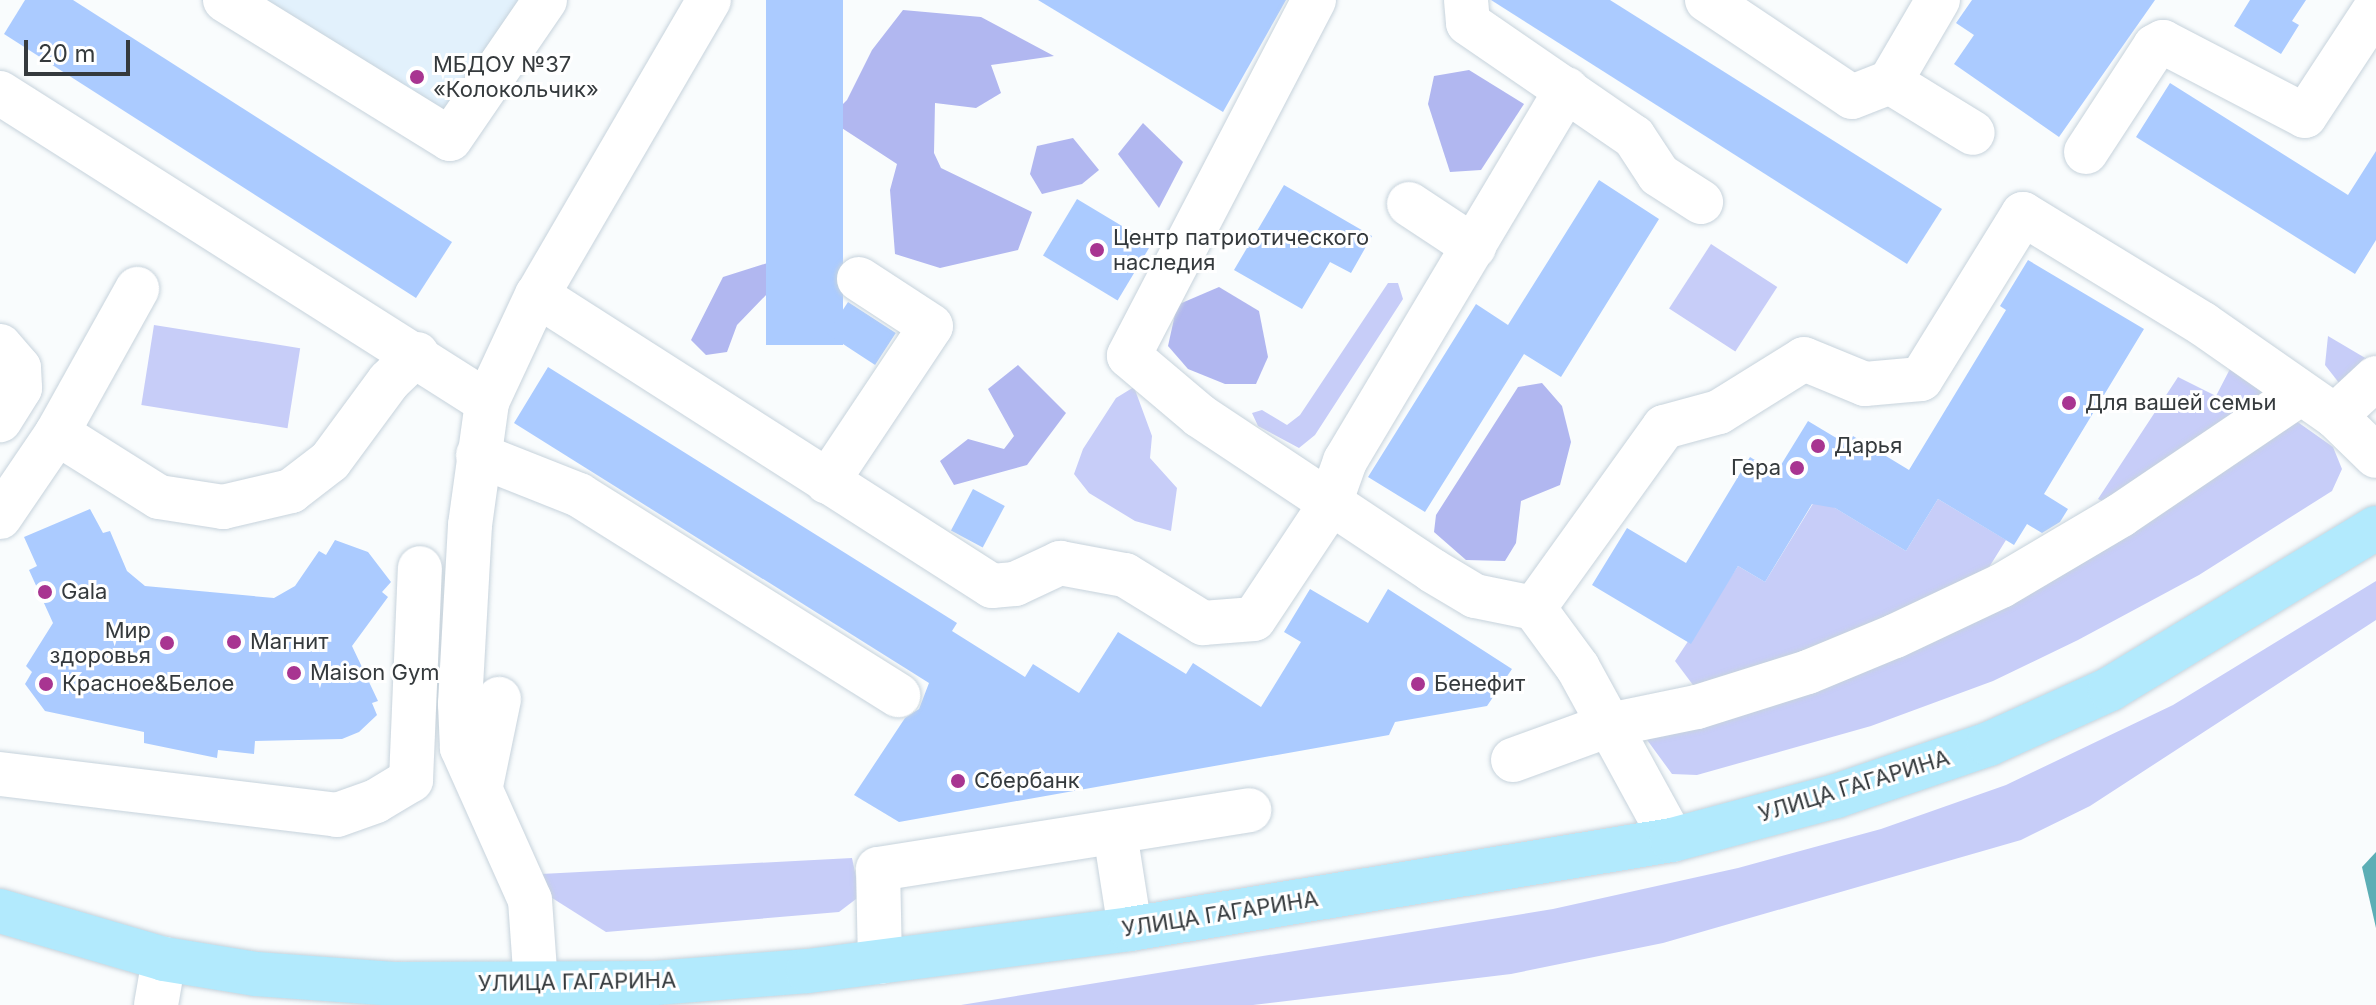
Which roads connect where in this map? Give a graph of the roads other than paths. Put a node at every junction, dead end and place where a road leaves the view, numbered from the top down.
1 (225, 0) edge
2 (545, 0) edge
3 (709, 0) edge
4 (1314, 0) edge
5 (1466, 0) edge
6 (1707, 0) edge
7 (1938, 0) edge
8 (2376, 8) edge
9 (1890, 82) junction
10 (1567, 89) junction
11 (0, 93) edge
12 (1973, 133) dead end
13 (2086, 152) dead end
14 (1701, 202) dead end
15 (1409, 204) dead end
16 (1474, 247) junction
17 (859, 279) dead end
18 (137, 289) dead end
19 (537, 295) junction
20 (0, 346) edge
21 (417, 354) junction
22 (2376, 378) edge
23 (487, 402) junction
24 (2317, 405) junction
25 (0, 420) edge
26 (57, 433) junction
27 (478, 455) junction
28 (2376, 456) edge
29 (827, 482) junction
30 (1329, 506) junction
31 (0, 517) edge
32 (2376, 528) edge
33 (420, 568) dead end
34 (1534, 608) junction
35 (898, 695) dead end
36 (412, 696) junction
37 (479, 701) junction
38 (1609, 725) junction
39 (1513, 760) dead end
40 (0, 774) edge
41 (1249, 810) dead end
42 (1115, 833) junction
43 (1672, 840) junction
44 (0, 911) edge
45 (1130, 929) junction
46 (164, 959) junction
47 (880, 962) junction
48 (536, 984) junction
49 (156, 1005) edge

1 - 2 lane
3 - 19 lane
4 - 30 lane
5 - 10 lane
6 - 9 lane
7 - 9 lane
8 - 13 lane
9 - 12 lane
10 - 14 lane
10 - 16 lane
11 - 21 lane
15 - 16 lane
16 - 30 lane
17 - 29 lane
18 - 26 lane
19 - 23 lane
19 - 29 lane
20 - 25 lane
21 - 23 lane
21 - 26 lane
22 - 24 lane
23 - 27 lane
24 - 28 lane
24 - 34 lane
24 - 38 lane
26 - 31 lane
27 - 35 lane
27 - 37 lane
29 - 30 lane
30 - 34 lane
32 - 43 main road, УЛИЦА ГАГАРИНА
33 - 36 lane
34 - 38 lane
36 - 37 lane
36 - 40 lane
37 - 48 lane
38 - 39 lane
38 - 43 lane
41 - 42 lane
42 - 45 lane
42 - 47 lane
43 - 45 main road, УЛИЦА ГАГАРИНА
44 - 46 main road, УЛИЦА ГАГАРИНА
45 - 47 main road, УЛИЦА ГАГАРИНА
46 - 48 main road, УЛИЦА ГАГАРИНА
46 - 49 lane
47 - 48 main road, УЛИЦА ГАГАРИНА

